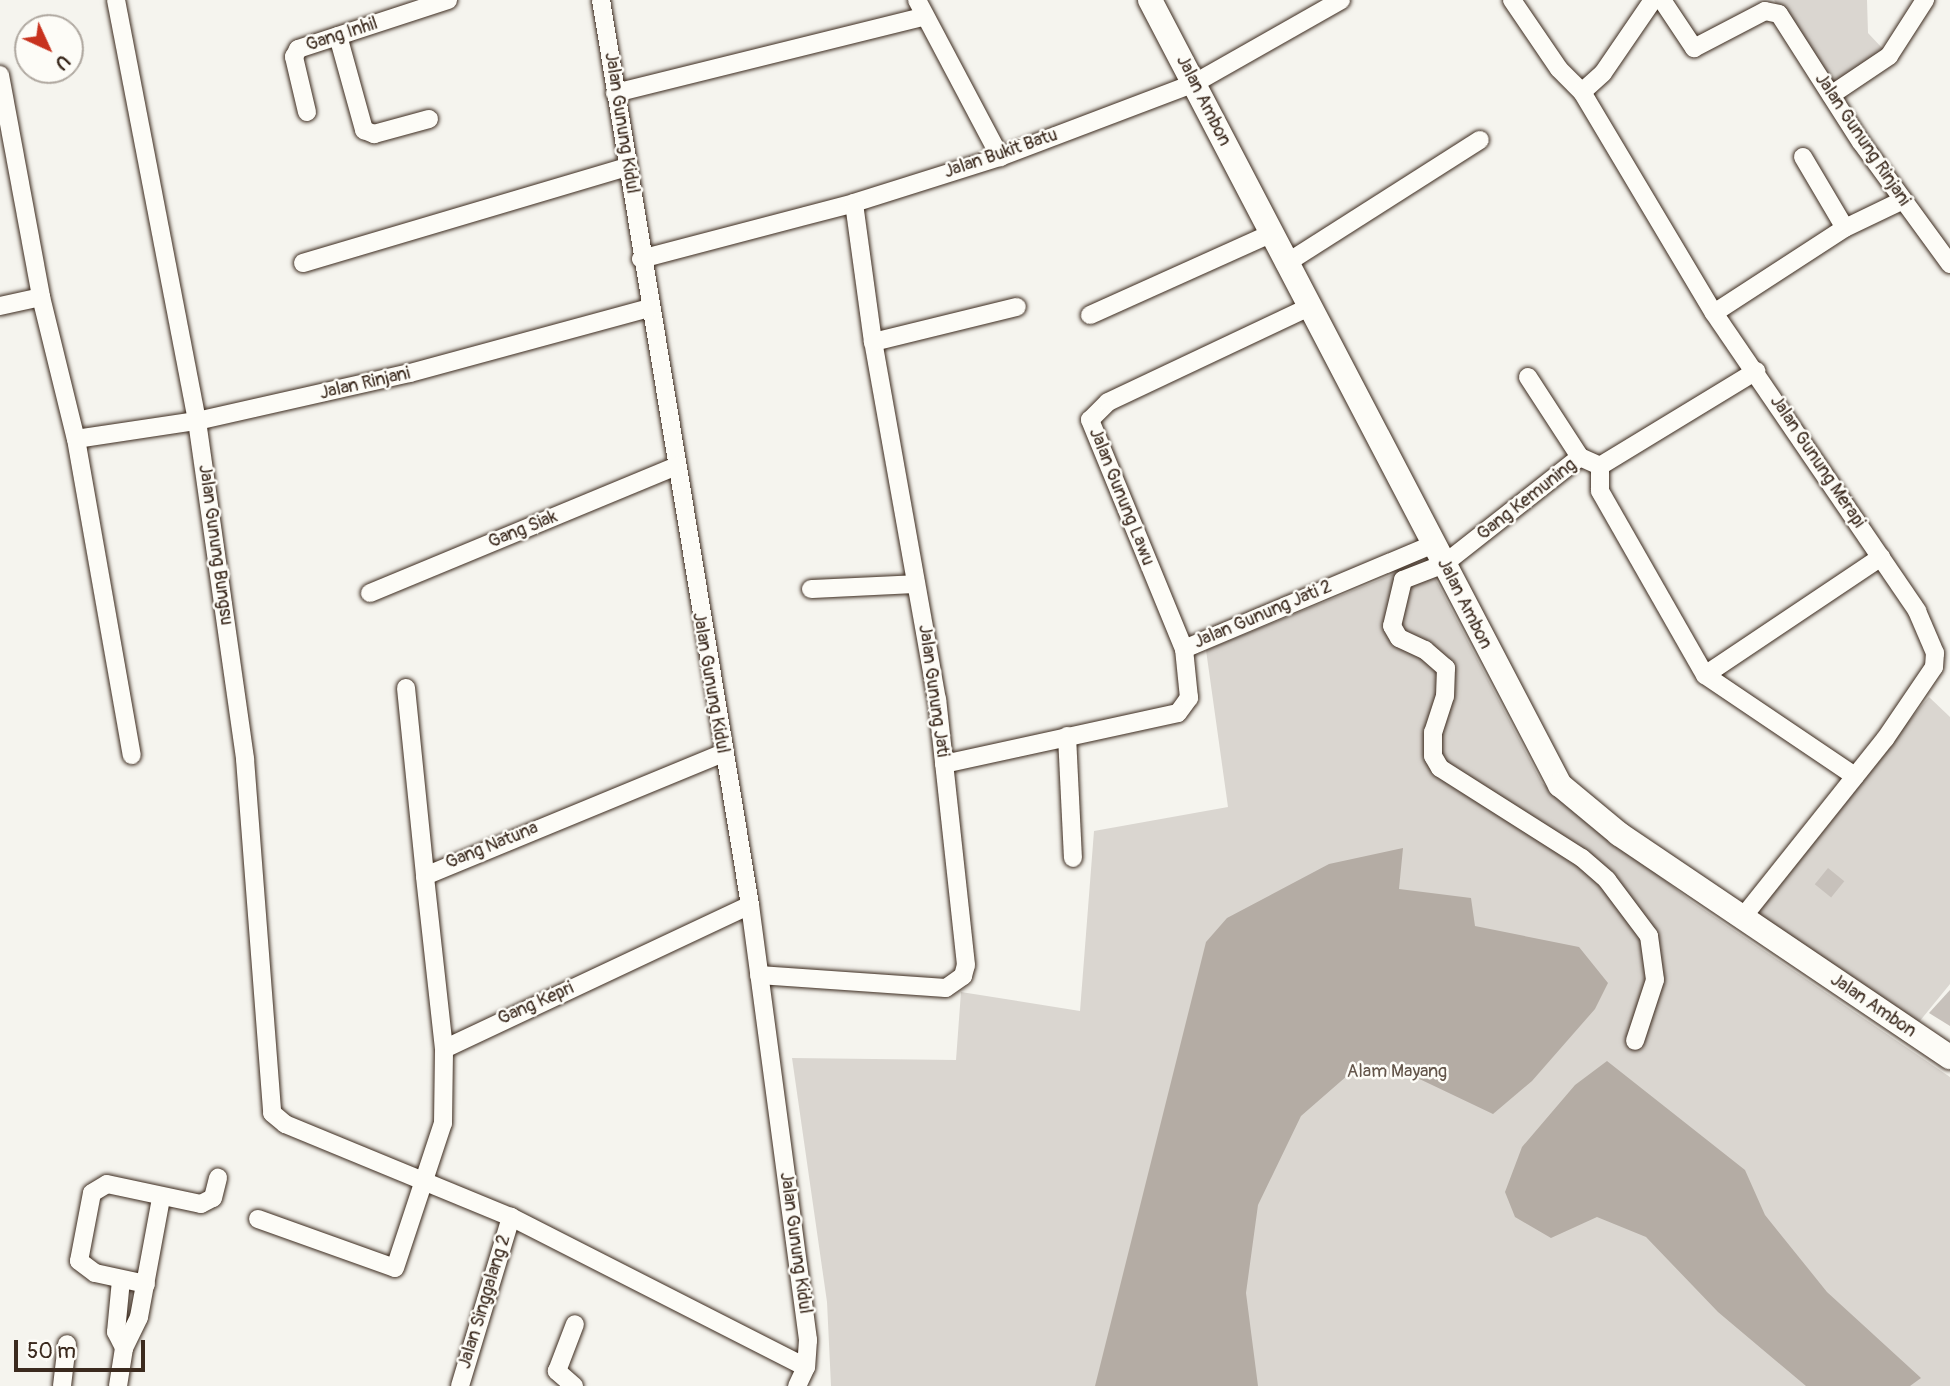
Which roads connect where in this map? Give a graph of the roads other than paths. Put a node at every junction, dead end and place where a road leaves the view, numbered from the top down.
1 (116, 0) edge
2 (448, 0) edge
3 (601, 0) edge
4 (1150, 0) edge
5 (1341, 0) edge
6 (1512, 0) edge
7 (1653, 0) edge
8 (1662, 0) edge
9 (1925, 0) edge
10 (921, 8) edge
11 (338, 36) junction
12 (0, 75) edge
13 (1195, 83) junction
14 (1582, 92) junction
15 (615, 93) junction
16 (1831, 95) junction
17 (307, 112) dead end
18 (429, 119) dead end
19 (1480, 140) dead end
20 (1000, 156) junction
21 (1803, 157) dead end
22 (628, 167) junction
23 (1901, 201) junction
24 (854, 203) junction
25 (1845, 228) junction
26 (1270, 234) junction
27 (641, 259) junction
28 (303, 263) dead end
29 (1285, 264) junction
30 (1950, 264) edge
31 (40, 297) junction
32 (0, 306) edge
33 (1017, 307) dead end
34 (1310, 307) junction
35 (649, 309) junction
36 (1714, 313) junction
37 (1090, 315) dead end
38 (873, 342) junction
39 (1756, 371) junction
40 (1528, 377) dead end
41 (197, 421) junction
42 (76, 439) junction
43 (1580, 457) junction
44 (677, 466) junction
45 (1600, 466) junction
46 (1439, 554) junction
47 (1881, 557) junction
48 (916, 584) junction
49 (811, 589) dead end
50 (370, 593) dead end
51 (1184, 649) junction
52 (1943, 650) edge
53 (1705, 675) junction
54 (406, 688) dead end
55 (1068, 736) junction
56 (723, 753) junction
57 (132, 755) dead end
58 (944, 764) junction
59 (1855, 776) junction
60 (1073, 858) dead end
61 (425, 876) junction
62 (750, 905) junction
63 (1742, 918) junction
64 (759, 975) junction
65 (1635, 1041) dead end
66 (444, 1049) junction
67 (1950, 1057) edge
68 (218, 1178) dead end
69 (428, 1181) junction
70 (161, 1198) junction
71 (511, 1217) junction
72 (258, 1219) dead end
73 (121, 1280) junction
74 (146, 1284) junction
75 (575, 1324) dead end
76 (66, 1344) dead end
77 (124, 1348) junction
78 (806, 1367) junction
79 (62, 1386) edge
80 (118, 1386) edge
81 (460, 1386) edge
82 (574, 1386) edge
83 (797, 1386) edge

1 - 41 street, Jalan Gunung Bungsu
2 - 11 street, Gang Inhil
3 - 15 street, Jalan Gunung Kidul
4 - 13 street, Jalan Ambon
5 - 13 street, Jalan Bukit Batu
6 - 14 street, Jalan Gunung Merapi
7 - 14 street
8 - 16 street, Jalan Gunung Rinjani
9 - 16 street
10 - 15 street
10 - 20 street
11 - 17 street, Gang Inhil
11 - 18 street
12 - 31 street
13 - 20 street, Jalan Bukit Batu
13 - 26 street, Jalan Ambon
14 - 36 street, Jalan Gunung Merapi
15 - 22 street, Jalan Gunung Kidul
16 - 23 street, Jalan Gunung Rinjani
19 - 29 street
20 - 24 street, Jalan Bukit Batu
21 - 25 street
22 - 27 street, Jalan Gunung Kidul
22 - 28 street
23 - 25 street
23 - 30 street, Jalan Gunung Rinjani
24 - 27 street, Jalan Bukit Batu
24 - 38 street, Jalan Gunung Jati
25 - 36 street
26 - 29 street, Jalan Ambon
26 - 37 street
27 - 35 street, Jalan Gunung Kidul
29 - 34 street, Jalan Ambon
31 - 32 street
31 - 42 street
33 - 38 street
34 - 46 street, Jalan Ambon
34 - 51 street, Jalan Gunung Lawu
35 - 41 street, Jalan Rinjani
35 - 44 street, Jalan Gunung Kidul
36 - 39 street, Jalan Gunung Merapi
38 - 48 street, Jalan Gunung Jati
39 - 45 street, Gang Kemuning
39 - 47 street, Jalan Gunung Merapi
40 - 43 street
41 - 42 street, Jalan Rinjani
41 - 69 street, Jalan Gunung Bungsu
42 - 57 street
43 - 45 street, Gang Kemuning
43 - 46 street, Gang Kemuning
44 - 50 street, Gang Siak
44 - 56 street, Jalan Gunung Kidul
45 - 53 street
46 - 51 street, Jalan Gunung Jati 2
46 - 63 street, Jalan Ambon
46 - 65 street
47 - 52 street, Jalan Gunung Merapi
47 - 53 street
48 - 49 street
48 - 58 street, Jalan Gunung Jati
51 - 55 street, Jalan Gunung Jati 2
52 - 59 street, Jalan Gunung Merapi
53 - 59 street
54 - 61 street
55 - 58 street, Jalan Gunung Jati 2
55 - 60 street
56 - 61 street, Gang Natuna
56 - 62 street, Jalan Gunung Kidul
58 - 64 street, Jalan Gunung Jati
59 - 63 street, Jalan Gunung Merapi
61 - 66 street, Gang Natuna
62 - 64 street, Jalan Gunung Kidul
62 - 66 street, Gang Kepri
63 - 67 street, Jalan Ambon
64 - 78 street, Jalan Gunung Kidul
66 - 69 street
68 - 70 street
69 - 71 street
69 - 72 street
70 - 73 street
70 - 74 street
71 - 78 street
71 - 81 street, Jalan Singgalang 2
73 - 74 street
73 - 77 street
74 - 77 street
75 - 82 street
76 - 79 street
77 - 80 street
78 - 83 street

